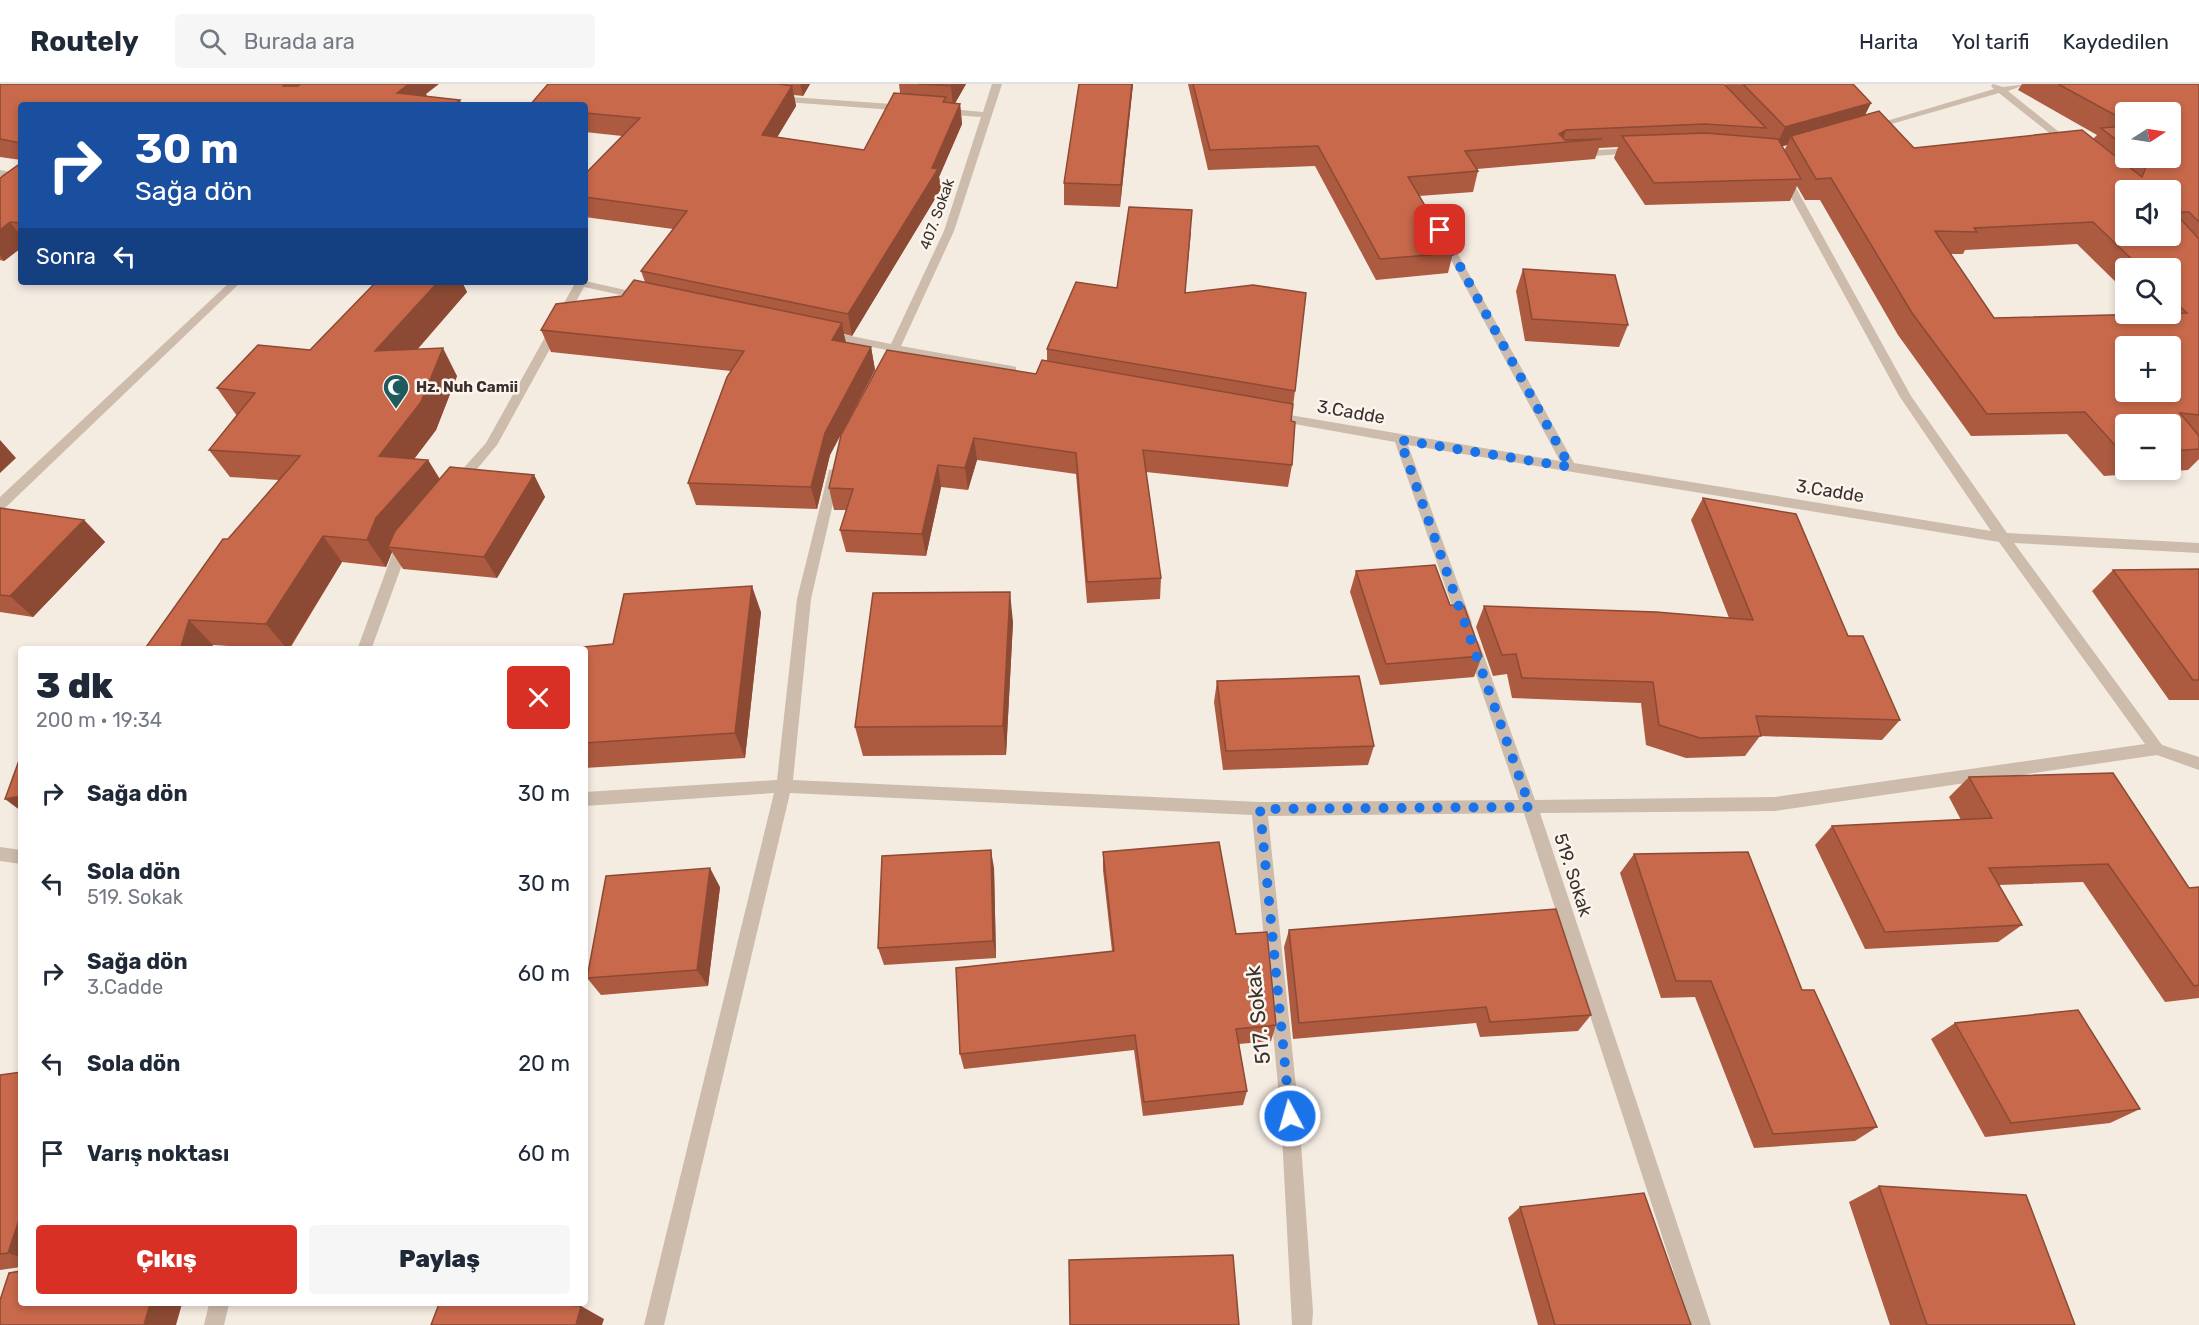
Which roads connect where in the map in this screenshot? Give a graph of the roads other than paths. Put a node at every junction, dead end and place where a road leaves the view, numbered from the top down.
1 (997, 84) edge
2 (2022, 84) edge
3 (1997, 87) edge
4 (760, 97) edge
5 (920, 109) edge
6 (931, 110) edge
7 (987, 115) junction
8 (1864, 129) edge
9 (1651, 151) edge
10 (1572, 154) edge
11 (2083, 156) edge
12 (1778, 165) edge
13 (0, 173) edge
14 (18, 176) edge
15 (1440, 230) edge
16 (233, 285) edge
17 (577, 285) edge
18 (587, 285) edge
19 (663, 301) edge
20 (813, 332) edge
21 (894, 350) junction
22 (884, 369) edge
23 (1024, 372) edge
24 (1259, 414) edge
25 (1400, 440) junction
26 (838, 456) edge
27 (1570, 467) junction
28 (446, 497) edge
29 (0, 505) edge
30 (416, 532) edge
31 (2003, 538) junction
32 (2199, 548) edge
33 (365, 646) edge
34 (2157, 749) junction
35 (2199, 764) edge
36 (784, 786) junction
37 (588, 799) edge
38 (1530, 807) junction
39 (1260, 809) junction
40 (0, 854) edge
41 (18, 857) edge
42 (219, 1306) edge
43 (214, 1325) edge
44 (654, 1325) edge
45 (1302, 1325) edge
46 (1701, 1325) edge

1 - 7 street, 407. Sokak
2 - 3 street
3 - 8 street
3 - 11 street
4 - 5 street
6 - 7 street
7 - 21 street, 407. Sokak
9 - 10 street
12 - 31 street
13 - 14 street
15 - 27 street
16 - 29 street
17 - 28 street
18 - 19 street
20 - 21 street
21 - 22 street, 407. Sokak
21 - 23 street
24 - 25 street, 3.Cadde
25 - 27 street, 3.Cadde
25 - 38 street, 519. Sokak
26 - 36 street
27 - 31 street, 3.Cadde
30 - 33 street
31 - 32 street, 3.Cadde
31 - 34 street
34 - 35 street
34 - 38 street
36 - 37 street
36 - 39 street
36 - 44 street
38 - 39 street
38 - 46 street, 519. Sokak
39 - 45 street, 517. Sokak
40 - 41 street
42 - 43 street

